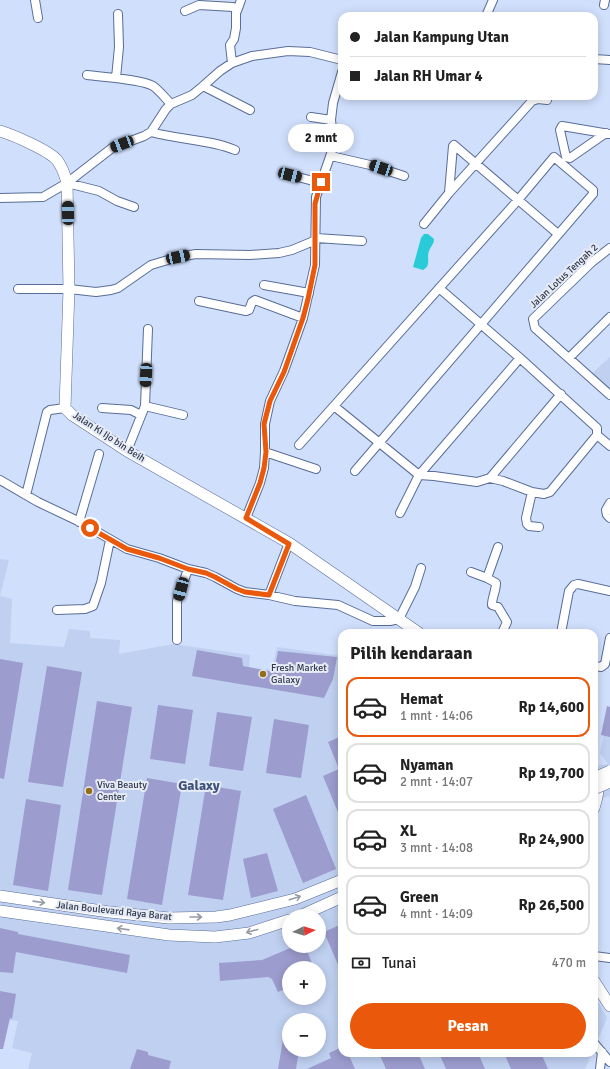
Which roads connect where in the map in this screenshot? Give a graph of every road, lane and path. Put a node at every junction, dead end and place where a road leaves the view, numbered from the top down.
1 (35, 0) edge
2 (241, 0) edge
3 (493, 0) edge
4 (185, 11) dead end
5 (237, 11) junction
6 (488, 12) edge
7 (118, 14) dead end
8 (38, 18) dead end
9 (338, 59) edge
10 (598, 59) edge
11 (610, 60) edge
12 (232, 63) junction
13 (87, 75) dead end
14 (116, 78) junction
15 (338, 84) edge
16 (203, 86) junction
17 (535, 100) edge
18 (171, 104) junction
19 (250, 110) dead end
20 (311, 117) dead end
21 (331, 120) junction
22 (0, 131) edge
23 (151, 132) junction
24 (608, 133) edge
25 (235, 150) dead end
26 (331, 156) junction
27 (476, 163) junction
28 (290, 175) dead end
29 (404, 176) dead end
30 (321, 182) junction
31 (67, 183) junction
32 (449, 193) junction
33 (0, 198) edge
34 (518, 200) junction
35 (134, 207) dead end
36 (424, 224) dead end
37 (558, 234) junction
38 (316, 239) junction
39 (362, 241) dead end
40 (610, 248) edge
41 (264, 285) dead end
42 (439, 288) junction
43 (18, 289) dead end
44 (69, 289) junction
45 (309, 294) junction
46 (199, 301) dead end
47 (610, 317) edge
48 (303, 318) junction
49 (480, 324) junction
50 (148, 329) dead end
51 (520, 358) junction
52 (568, 358) junction
53 (561, 394) junction
54 (610, 395) edge
55 (145, 406) junction
56 (334, 406) junction
57 (65, 408) junction
58 (102, 408) dead end
59 (142, 415) junction
60 (183, 415) dead end
61 (598, 435) junction
62 (378, 442) junction
63 (299, 446) dead end
64 (610, 446) edge
65 (127, 450) junction
66 (266, 452) junction
67 (99, 454) dead end
68 (316, 469) dead end
69 (355, 471) dead end
70 (419, 475) junction
71 (490, 478) junction
72 (0, 480) edge
73 (532, 492) junction
74 (26, 495) junction
75 (610, 503) edge
76 (400, 513) dead end
77 (246, 518) junction
78 (610, 518) edge
79 (79, 522) junction
80 (539, 527) dead end
81 (110, 540) junction
82 (289, 544) junction
83 (498, 547) dead end
84 (421, 568) dead end
85 (188, 569) junction
86 (471, 572) dead end
87 (487, 578) junction
88 (610, 591) edge
89 (269, 595) junction
90 (57, 610) dead end
91 (399, 619) junction
92 (413, 629) edge
93 (504, 629) edge
94 (562, 629) edge
95 (610, 638) edge
96 (177, 640) dead end
97 (598, 667) edge
98 (610, 771) edge
99 (598, 776) edge
100 (610, 782) edge
101 (598, 784) edge
102 (598, 787) edge
103 (598, 796) edge
104 (338, 882) edge
105 (0, 896) edge
106 (338, 899) edge
107 (315, 909) edge
108 (0, 911) edge
109 (282, 922) edge
110 (598, 956) edge
111 (610, 958) edge
112 (598, 986) edge
113 (610, 1006) edge
114 (598, 1048) edge
115 (602, 1052) junction
116 (610, 1062) edge
117 (600, 1069) edge

1 - 8 street
2 - 5 street
3 - 6 street
4 - 5 street
5 - 12 street
7 - 14 street
9 - 12 street
10 - 11 street
12 - 16 street
13 - 14 street
14 - 18 street
15 - 21 street
16 - 18 street
16 - 19 street
17 - 27 street
18 - 23 street
20 - 21 street
21 - 26 street
22 - 31 street, Jalan Ki Ijo bin Beih
23 - 25 street
23 - 31 street
24 - 24 street
26 - 29 street
26 - 30 street
27 - 32 street
27 - 32 street
27 - 34 street
28 - 30 street
30 - 38 street
31 - 33 street
31 - 35 street
31 - 44 street, Jalan Ki Ijo bin Beih
32 - 36 street
34 - 37 street
34 - 37 street
34 - 42 street
37 - 49 street
38 - 39 street
38 - 44 street
38 - 45 street
40 - 52 street, Jalan Lotus Tengah 2
41 - 45 street
42 - 49 street
42 - 56 street
43 - 44 street
44 - 57 street, Jalan Ki Ijo bin Beih
45 - 48 street
46 - 48 street
47 - 52 street
48 - 66 street
49 - 51 street
49 - 62 street
50 - 55 street
51 - 53 street
51 - 70 street
52 - 54 street
53 - 61 street
53 - 71 street
55 - 59 street
55 - 60 street
56 - 62 street
56 - 63 street
57 - 65 street, Jalan Ki Ijo bin Beih
57 - 74 street
58 - 59 street
59 - 65 street
61 - 64 street
61 - 73 street
62 - 69 street
62 - 70 street
65 - 77 street, Jalan Ki Ijo bin Beih
66 - 68 street
66 - 77 street
67 - 79 street
70 - 71 street
70 - 76 street
71 - 73 street
72 - 74 street
73 - 80 street
74 - 79 street
75 - 78 street
77 - 82 street, Jalan Ki Ijo bin Beih
79 - 81 street
81 - 85 street
81 - 90 street
82 - 89 street
82 - 91 street, Jalan Ki Ijo bin Beih
83 - 87 street
84 - 91 street
85 - 89 street
85 - 96 street
86 - 87 street
87 - 93 street
88 - 94 street
89 - 91 street
91 - 92 street, Jalan Ki Ijo bin Beih
95 - 97 street
98 - 99 street, bridge
100 - 102 street, bridge
101 - 103 street
105 -> 104 street, Jalan Boulevard Raya Barat
106 - 107 street
109 -> 108 street, Jalan Boulevard Raya Barat
110 - 111 street
112 - 113 street
114 - 115 street
115 - 116 street
115 - 117 street

